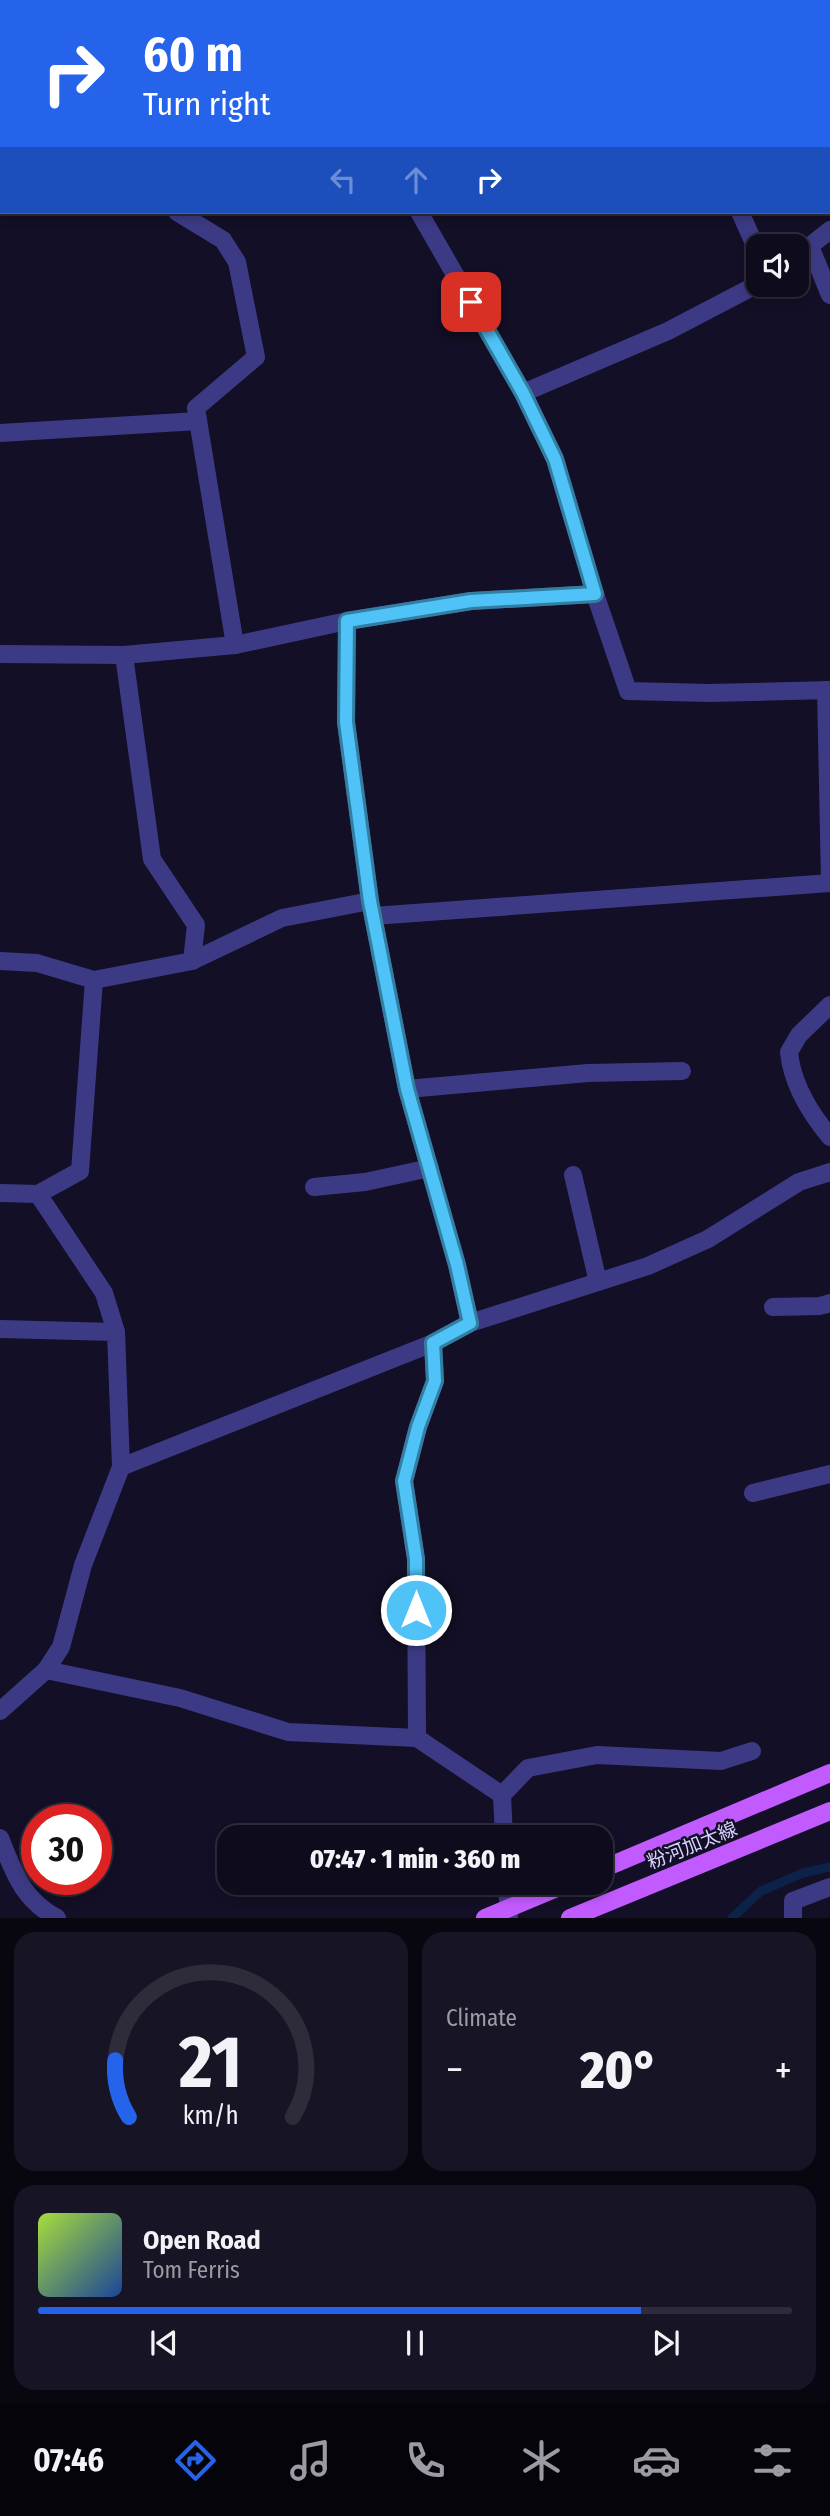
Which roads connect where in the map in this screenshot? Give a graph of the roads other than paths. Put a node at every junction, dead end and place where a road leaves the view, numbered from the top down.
1 (180, 214) edge
2 (420, 214) edge
3 (741, 214) edge
4 (830, 230) edge
5 (750, 234) edge
6 (809, 246) edge
7 (809, 261) edge
8 (746, 290) edge
9 (830, 295) edge
10 (523, 393) junction
11 (198, 421) junction
12 (0, 433) edge
13 (595, 594) junction
14 (347, 621) junction
15 (236, 645) junction
16 (0, 654) edge
17 (124, 654) junction
18 (828, 690) edge
19 (830, 882) edge
20 (371, 909) junction
21 (0, 961) edge
22 (192, 961) junction
23 (94, 980) junction
24 (830, 1005) edge
25 (682, 1071) dead end
26 (407, 1089) junction
27 (830, 1137) edge
28 (430, 1168) junction
29 (830, 1172) edge
30 (573, 1175) dead end
31 (314, 1188) dead end
32 (0, 1193) edge
33 (38, 1194) junction
34 (598, 1282) junction
35 (830, 1303) edge
36 (774, 1307) dead end
37 (470, 1323) junction
38 (0, 1329) edge
39 (116, 1332) junction
40 (433, 1343) junction
41 (121, 1467) junction
42 (830, 1474) edge
43 (753, 1493) dead end
44 (46, 1670) junction
45 (0, 1712) edge
46 (417, 1738) junction
47 (752, 1751) dead end
48 (830, 1773) edge
49 (502, 1795) junction
50 (830, 1811) edge
51 (503, 1825) edge
52 (0, 1838) edge
53 (613, 1865) edge
54 (830, 1887) edge
55 (508, 1895) edge
56 (545, 1895) edge
57 (509, 1913) edge
58 (57, 1917) edge
59 (485, 1917) edge
60 (570, 1917) edge
61 (793, 1917) edge

1 - 11 street
2 - 10 street
3 - 5 street
4 - 6 street
7 - 9 street
8 - 10 street
10 - 13 street
11 - 12 street
11 - 15 street
13 - 14 street
13 - 18 street
14 - 15 street
14 - 20 street
15 - 17 street
16 - 17 street
17 - 22 street
18 - 19 street
19 - 20 street
20 - 22 street
20 - 26 street
21 - 23 street
22 - 23 street
23 - 33 street
24 - 27 street
25 - 26 street
26 - 28 street
28 - 31 street
28 - 37 street
29 - 34 street
30 - 34 street
32 - 33 street
33 - 39 street
34 - 37 street
35 - 36 street
37 - 40 street
38 - 39 street
39 - 41 street
40 - 41 street
40 - 46 street
41 - 44 street
42 - 43 street
44 - 45 street
44 - 46 street
46 - 49 street
47 - 49 street
48 - 53 main road, 粉河加太線
49 - 51 street
50 - 60 main road, 粉河加太線
52 - 58 street
54 - 61 street
55 - 57 street
56 - 57 main road
57 - 59 main road

